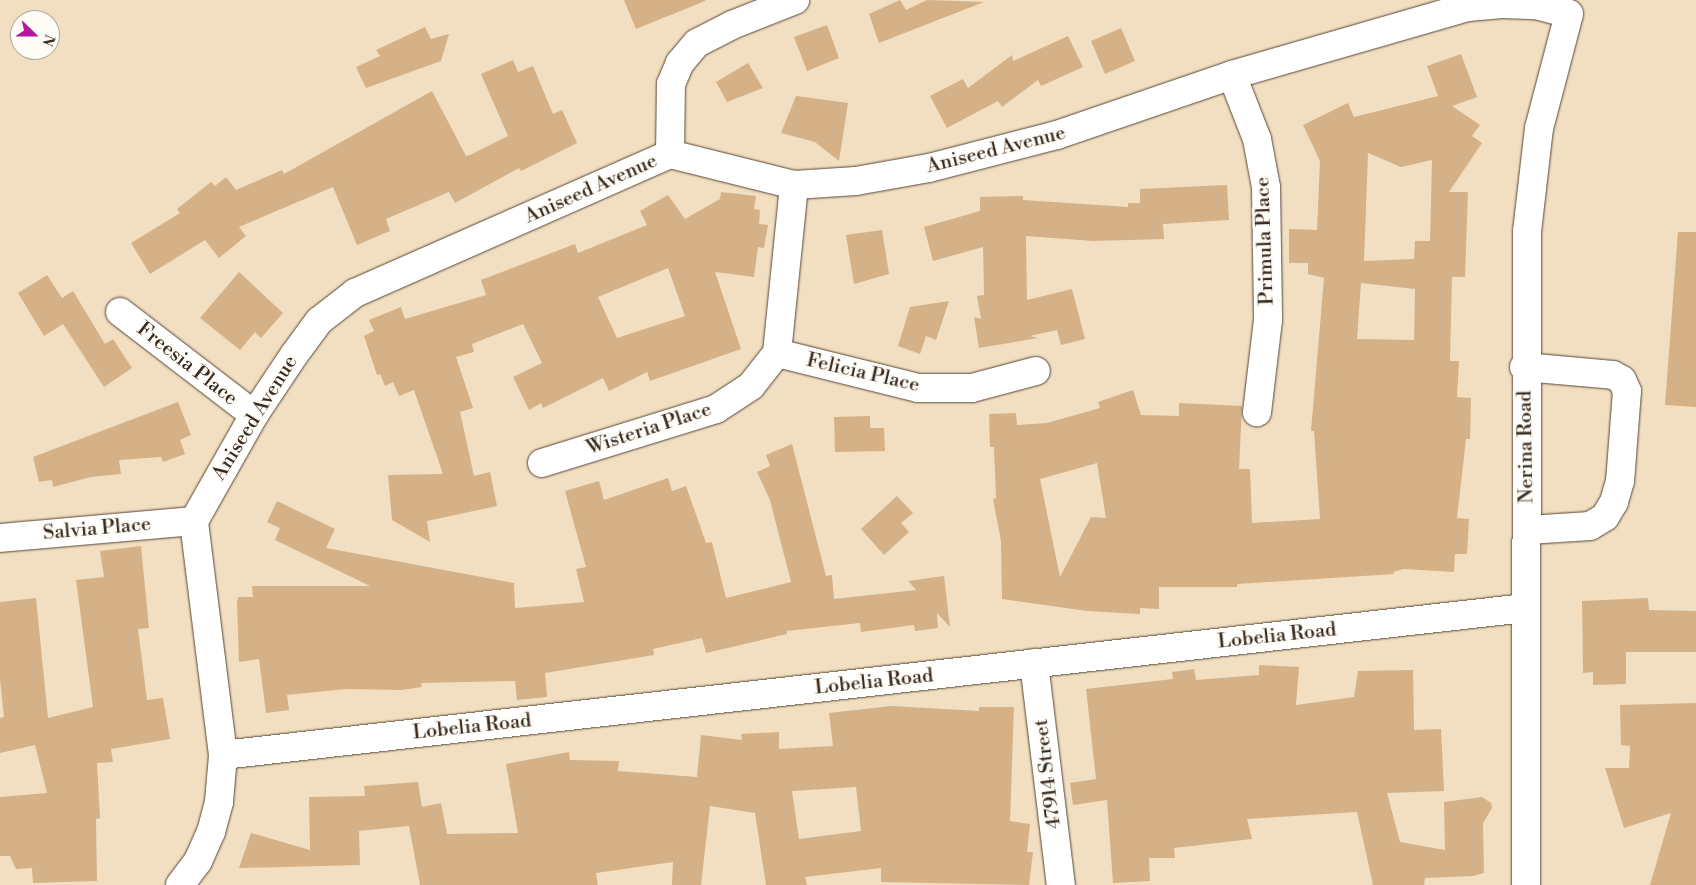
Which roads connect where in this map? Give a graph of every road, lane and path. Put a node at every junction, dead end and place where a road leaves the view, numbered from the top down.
1 (794, 0) edge
2 (1569, 14) joint
3 (1232, 75) junction
4 (670, 154) junction
5 (794, 184) junction
6 (120, 312) dead end
7 (777, 353) junction
8 (1524, 367) junction
9 (1036, 371) dead end
10 (1257, 412) dead end
11 (254, 415) junction
12 (542, 463) dead end
13 (194, 521) junction
14 (1528, 530) junction
15 (0, 538) edge
16 (1526, 608) junction
17 (1034, 663) junction
18 (222, 755) junction
19 (180, 885) edge
20 (1061, 885) edge
21 (1526, 885) edge

1 - 4 street
2 - 3 street, Aniseed Avenue
2 - 8 street, Nerina Road
3 - 5 street, Aniseed Avenue
3 - 10 street, Primula Place
4 - 5 street, Aniseed Avenue
4 - 11 street, Aniseed Avenue
5 - 7 street
6 - 11 street, Freesia Place
7 - 9 street, Felicia Place
7 - 12 street, Wisteria Place
8 - 14 street, Nerina Road
8 - 14 street
11 - 13 street, Aniseed Avenue
13 - 15 street, Salvia Place
13 - 18 street
14 - 16 street, Nerina Road
16 - 17 street, Lobelia Road
16 - 21 street, Nerina Road
17 - 18 street, Lobelia Road
17 - 20 street, 47914 Street
18 - 19 street

